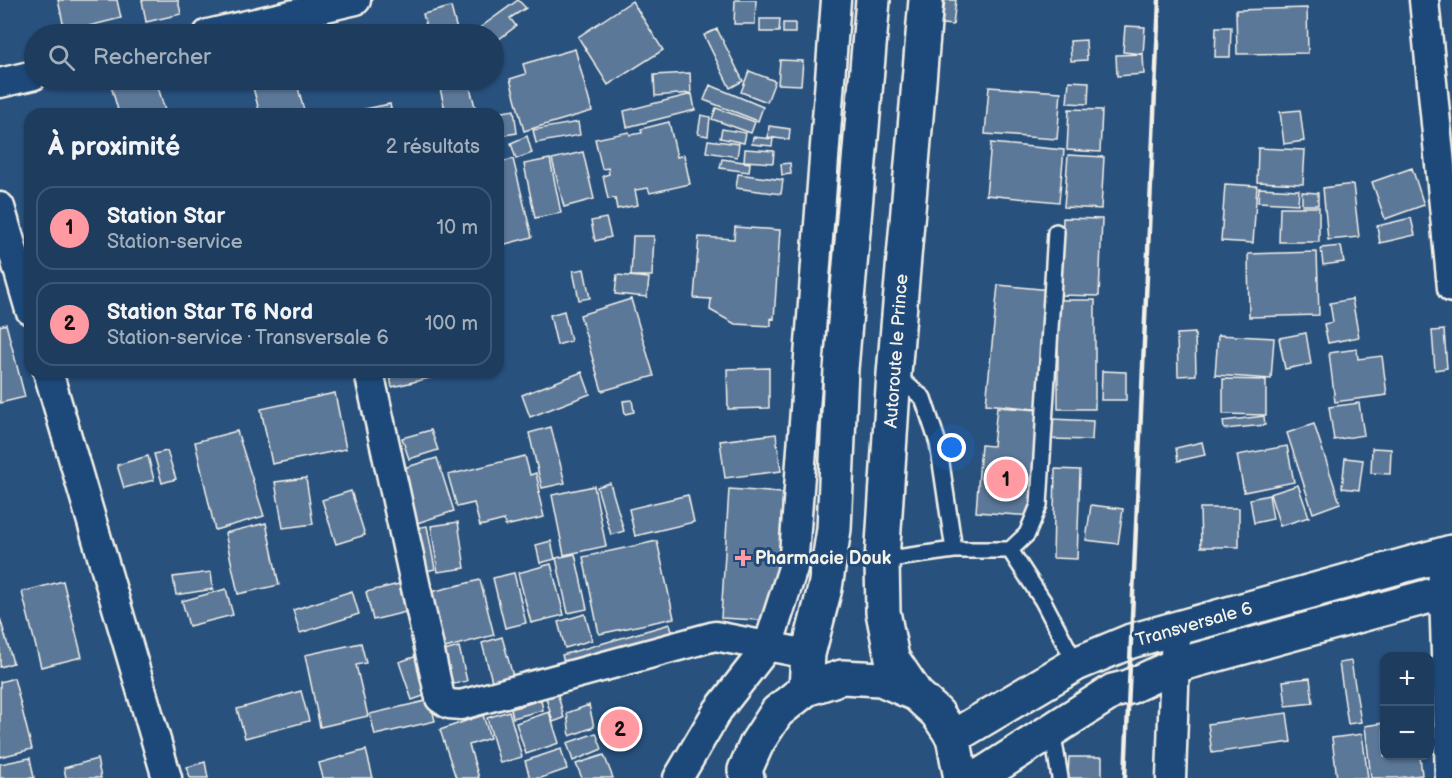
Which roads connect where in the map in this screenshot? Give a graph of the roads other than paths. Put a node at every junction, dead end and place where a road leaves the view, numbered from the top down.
1 (356, 0) edge
2 (836, 0) edge
3 (873, 0) edge
4 (926, 0) edge
5 (1424, 0) edge
6 (251, 24) edge
7 (24, 77) edge
8 (0, 83) edge
9 (0, 207) edge
10 (1056, 232) dead end
11 (1452, 288) edge
12 (24, 289) edge
13 (894, 374) junction
14 (50, 378) edge
15 (370, 378) edge
16 (954, 550) junction
17 (1010, 550) junction
18 (1447, 553) edge
19 (882, 560) junction
20 (1448, 591) edge
21 (1176, 627) junction
22 (768, 646) junction
23 (808, 654) junction
24 (1076, 664) junction
25 (1174, 666) junction
26 (806, 689) junction
27 (916, 694) junction
28 (1052, 730) junction
29 (953, 737) junction
30 (743, 775) edge
31 (167, 778) edge
32 (678, 778) edge
33 (961, 778) edge
34 (977, 778) edge
35 (1060, 778) edge
36 (1171, 778) edge
37 (1450, 778) edge

1 - 6 street
2 - 22 street
3 - 23 main road
4 - 13 main road, Autoroute le Prince
5 - 11 street
7 - 8 street
9 - 12 street
10 - 17 lane
13 - 16 lane
13 - 19 main road, Autoroute le Prince
14 - 31 street
15 - 22 street
16 - 17 lane
16 - 19 lane
17 - 24 lane
18 - 20 street
18 - 21 main road, Transversale 6
19 - 27 main road, Autoroute le Prince
20 - 25 main road, Transversale 6
20 - 37 street
21 - 24 main road, Transversale 6
21 - 25 street
22 - 23 street
22 - 32 street
23 - 26 main road
24 - 29 main road, Transversale 6
25 - 28 main road, Transversale 6
25 - 36 street
26 - 27 main road
26 - 30 main road
27 - 29 main road
28 - 34 main road, Transversale 6
28 - 35 lane
29 - 33 main road

